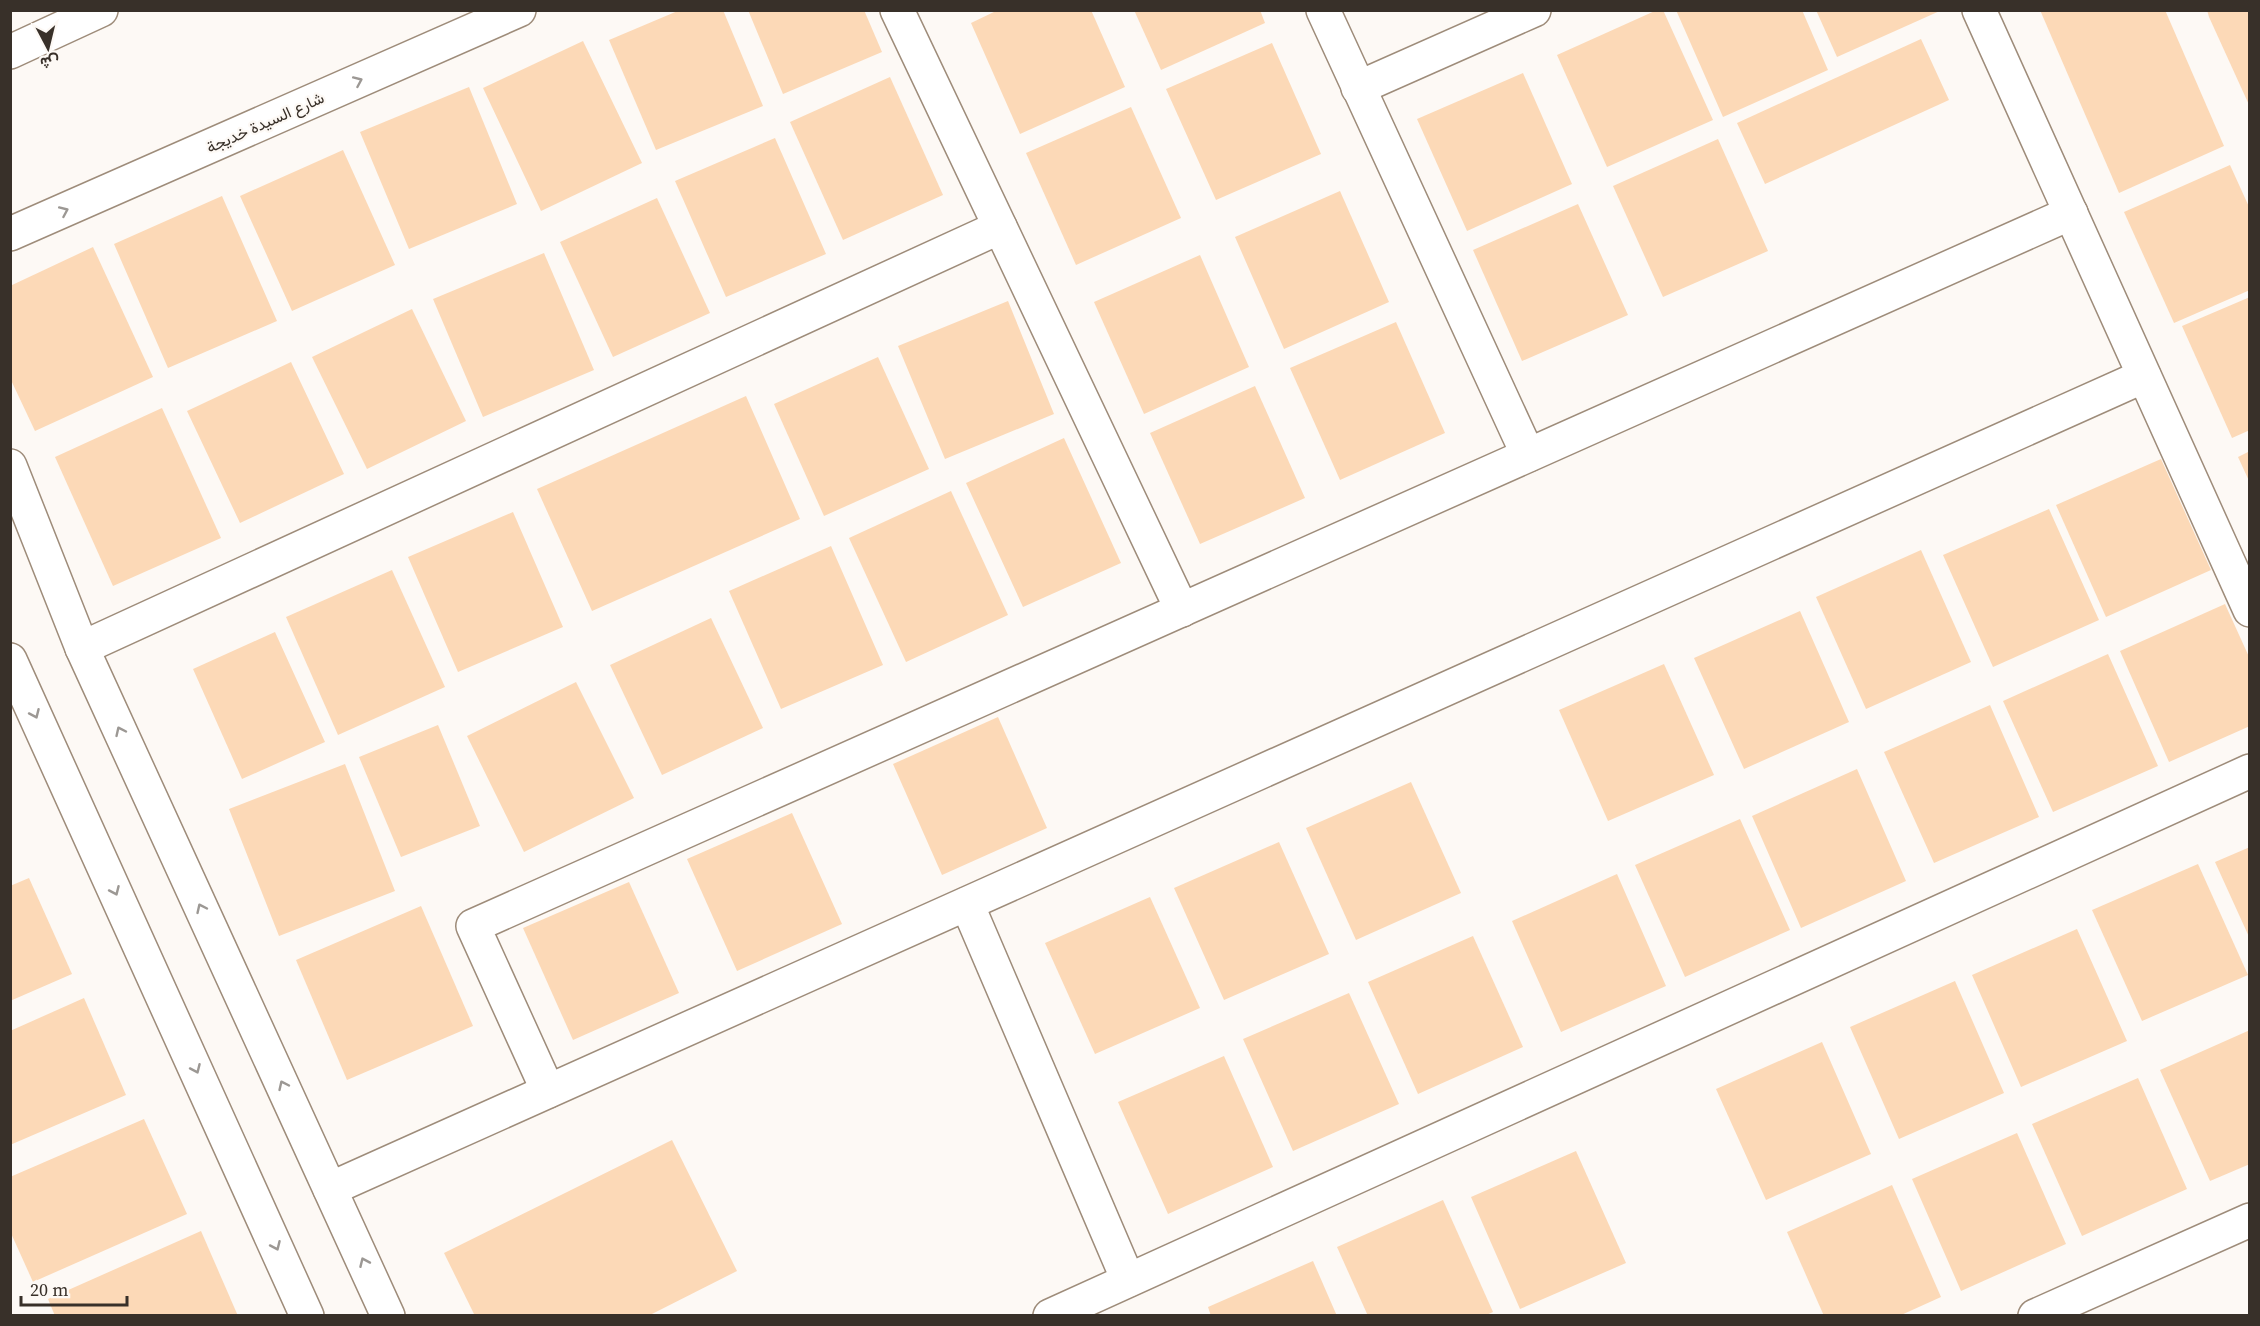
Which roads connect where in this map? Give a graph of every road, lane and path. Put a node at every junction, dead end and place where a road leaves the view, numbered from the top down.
1 (519, 10) edge
2 (897, 10) edge
3 (1323, 10) edge
4 (1534, 10) edge
5 (1979, 10) edge
6 (96, 12) edge
7 (10, 52) edge
8 (1358, 88) junction
9 (2071, 213) junction
10 (1000, 227) junction
11 (10, 234) edge
12 (2144, 376) junction
13 (1528, 455) junction
14 (10, 466) edge
15 (1182, 610) junction
16 (2250, 610) edge
17 (82, 648) junction
18 (10, 660) edge
19 (2250, 771) edge
20 (967, 904) junction
21 (548, 1091) junction
22 (330, 1189) junction
23 (2250, 1220) edge
24 (1128, 1280) junction
25 (2080, 1306) edge
26 (308, 1316) edge
27 (388, 1316) edge
28 (1050, 1316) edge
29 (2036, 1316) edge

11 -> 1 street, شارع السيدة خديجة
2 - 10 street
3 - 8 street
4 - 8 street
5 - 9 street
6 - 7 street
8 - 13 street
9 - 12 street
9 - 13 street
10 - 15 street
10 - 17 street
12 - 16 street
12 - 20 street
13 - 15 street
14 - 17 street
15 - 21 street
22 -> 17 street
18 -> 26 street
19 - 24 street
20 - 21 street
20 - 24 street
21 - 22 street
27 -> 22 street
23 - 25 street
24 - 28 street
25 - 29 street

